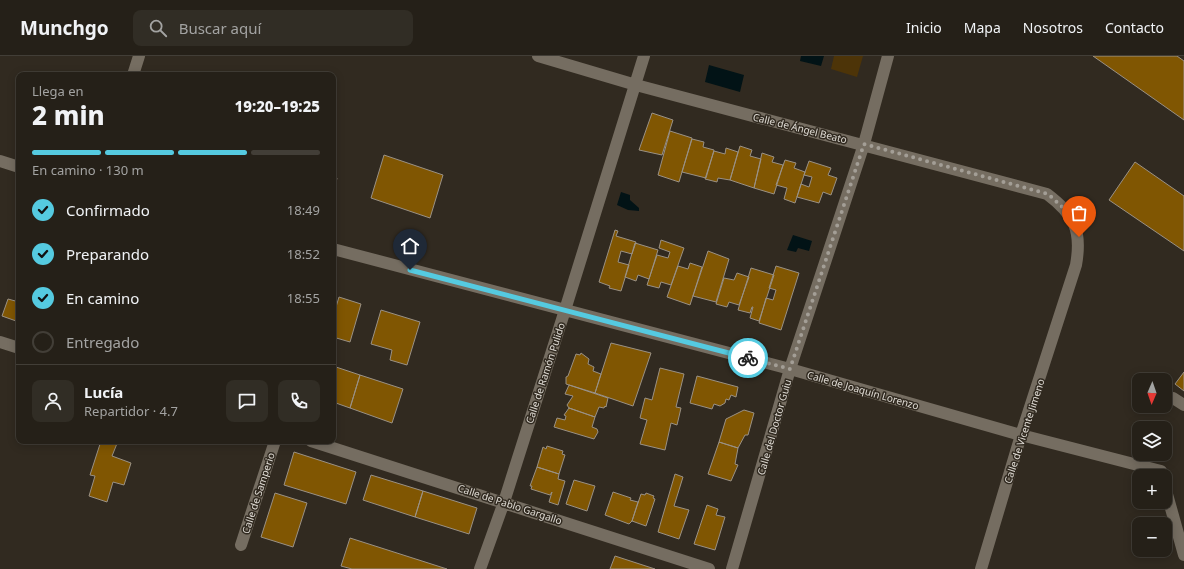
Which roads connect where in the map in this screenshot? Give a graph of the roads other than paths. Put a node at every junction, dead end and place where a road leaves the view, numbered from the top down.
1 (139, 56) edge
2 (538, 56) edge
3 (644, 56) edge
4 (888, 56) edge
5 (134, 72) edge
6 (636, 85) junction
7 (864, 144) junction
8 (0, 161) edge
9 (16, 165) edge
10 (336, 250) edge
11 (1068, 293) joint
12 (565, 310) junction
13 (0, 342) edge
14 (16, 347) edge
15 (790, 369) junction
16 (1173, 398) dead end
17 (1184, 405) edge
18 (1021, 435) junction
19 (274, 444) edge
20 (320, 444) edge
21 (1146, 469) edge
22 (504, 502) junction
23 (1171, 509) edge
24 (241, 545) dead end
25 (1184, 556) edge
26 (480, 569) edge
27 (709, 569) edge
28 (732, 569) edge
29 (981, 569) edge

1 - 5 street
2 - 6 street, Calle de Ángel Beato
3 - 6 street, Calle de Ramón Pulido
4 - 7 street, Calle del Doctor Guiu
6 - 7 street, Calle de Ángel Beato
6 - 12 street, Calle de Ramón Pulido
7 - 11 street, Calle de Ángel Beato
7 - 15 street, Calle del Doctor Guiu
8 - 9 street
10 - 12 street, Calle de Joaquín Lorenzo
11 - 18 street, Calle de Vicente Jimeno
12 - 15 street, Calle de Joaquín Lorenzo
12 - 22 street, Calle de Ramón Pulido
13 - 14 street
15 - 18 street, Calle de Joaquín Lorenzo
15 - 28 street, Calle del Doctor Guiu
16 - 17 street
18 - 21 street, Calle de Joaquín Lorenzo
18 - 29 street, Calle de Vicente Jimeno
19 - 24 street, Calle de Samperio
20 - 22 street, Calle de Pablo Gargallo
22 - 26 street, Calle de Ramón Pulido
22 - 27 street, Calle de Pablo Gargallo
23 - 25 street

